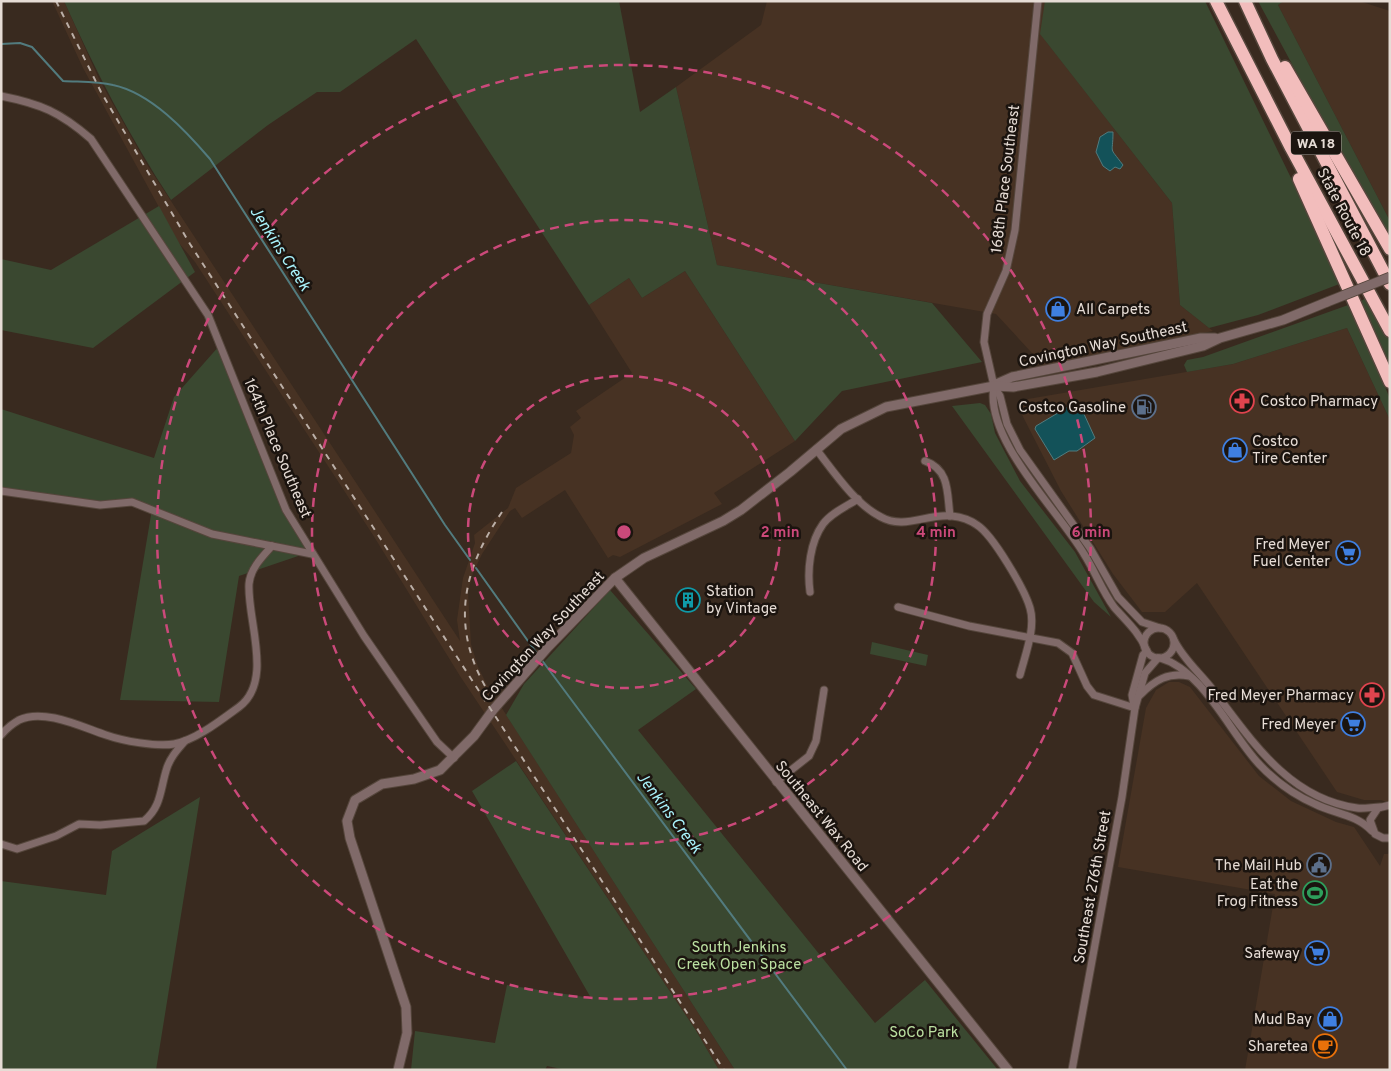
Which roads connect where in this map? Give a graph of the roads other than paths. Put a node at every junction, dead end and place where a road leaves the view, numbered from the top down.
1 (1038, 1) edge
2 (1216, 1) edge
3 (1246, 1) edge
4 (1245, 60) junction
5 (1, 96) edge
6 (1390, 249) edge
7 (1390, 277) edge
8 (1390, 284) edge
9 (1390, 331) edge
10 (1220, 338) junction
11 (1136, 352) junction
12 (1097, 372) junction
13 (1390, 382) edge
14 (994, 386) junction
15 (816, 449) junction
16 (926, 461) dead end
17 (1, 491) edge
18 (858, 498) junction
19 (950, 516) junction
20 (272, 546) junction
21 (312, 554) junction
22 (614, 578) junction
23 (810, 592) dead end
24 (898, 607) dead end
25 (1160, 628) junction
26 (1029, 638) junction
27 (1174, 640) junction
28 (1146, 650) junction
29 (1159, 658) junction
30 (1020, 675) dead end
31 (1190, 676) junction
32 (824, 690) dead end
33 (1139, 695) junction
34 (1135, 708) junction
35 (1, 735) edge
36 (185, 741) junction
37 (454, 758) junction
38 (776, 782) junction
39 (1390, 805) edge
40 (1380, 807) junction
41 (1372, 830) junction
42 (1390, 838) edge
43 (1, 844) edge
44 (398, 1070) edge
45 (1008, 1070) edge
46 (1072, 1070) edge

1 - 14 street, 168th Place Southeast
2 - 4 highway, State Route 18 / WA 18
3 - 6 highway
3 - 8 highway, State Route 18 / WA 18
4 - 9 highway, State Route 18 / WA 18
4 - 13 highway
5 - 21 street, 164th Place Southeast
7 - 10 street, Covington Way Southeast, bridge
10 - 11 street, Covington Way Southeast
10 - 12 street, Covington Way Southeast
11 - 12 street
11 - 14 street, Covington Way Southeast
12 - 14 street, Covington Way Southeast
14 - 15 street, Covington Way Southeast
14 - 25 street, 168th Place Southeast
14 - 28 street, 168th Place Southeast
15 - 18 street
15 - 22 street, Covington Way Southeast
16 - 19 street
17 - 20 street
18 - 19 street
18 - 23 street
19 - 26 street
20 - 21 street
20 - 36 street
21 - 37 street, 164th Place Southeast
22 - 37 street, Covington Way Southeast
22 - 38 street, Southeast Wax Road
24 - 26 street
25 - 27 street
25 - 28 street
26 - 30 street
26 - 34 street
27 - 29 street
27 - 40 street
28 - 29 street
28 - 34 street, Southeast 276th Street
29 - 31 street
29 - 33 street, Southeast 276th Street
31 - 33 street
31 - 41 street
32 - 38 street
33 - 34 street, Southeast 276th Street
34 - 46 street, Southeast 276th Street
35 - 36 street
36 - 43 street
37 - 44 street, Covington Way Southeast
38 - 45 street, Southeast Wax Road
39 - 40 street
40 - 41 street
41 - 42 street

